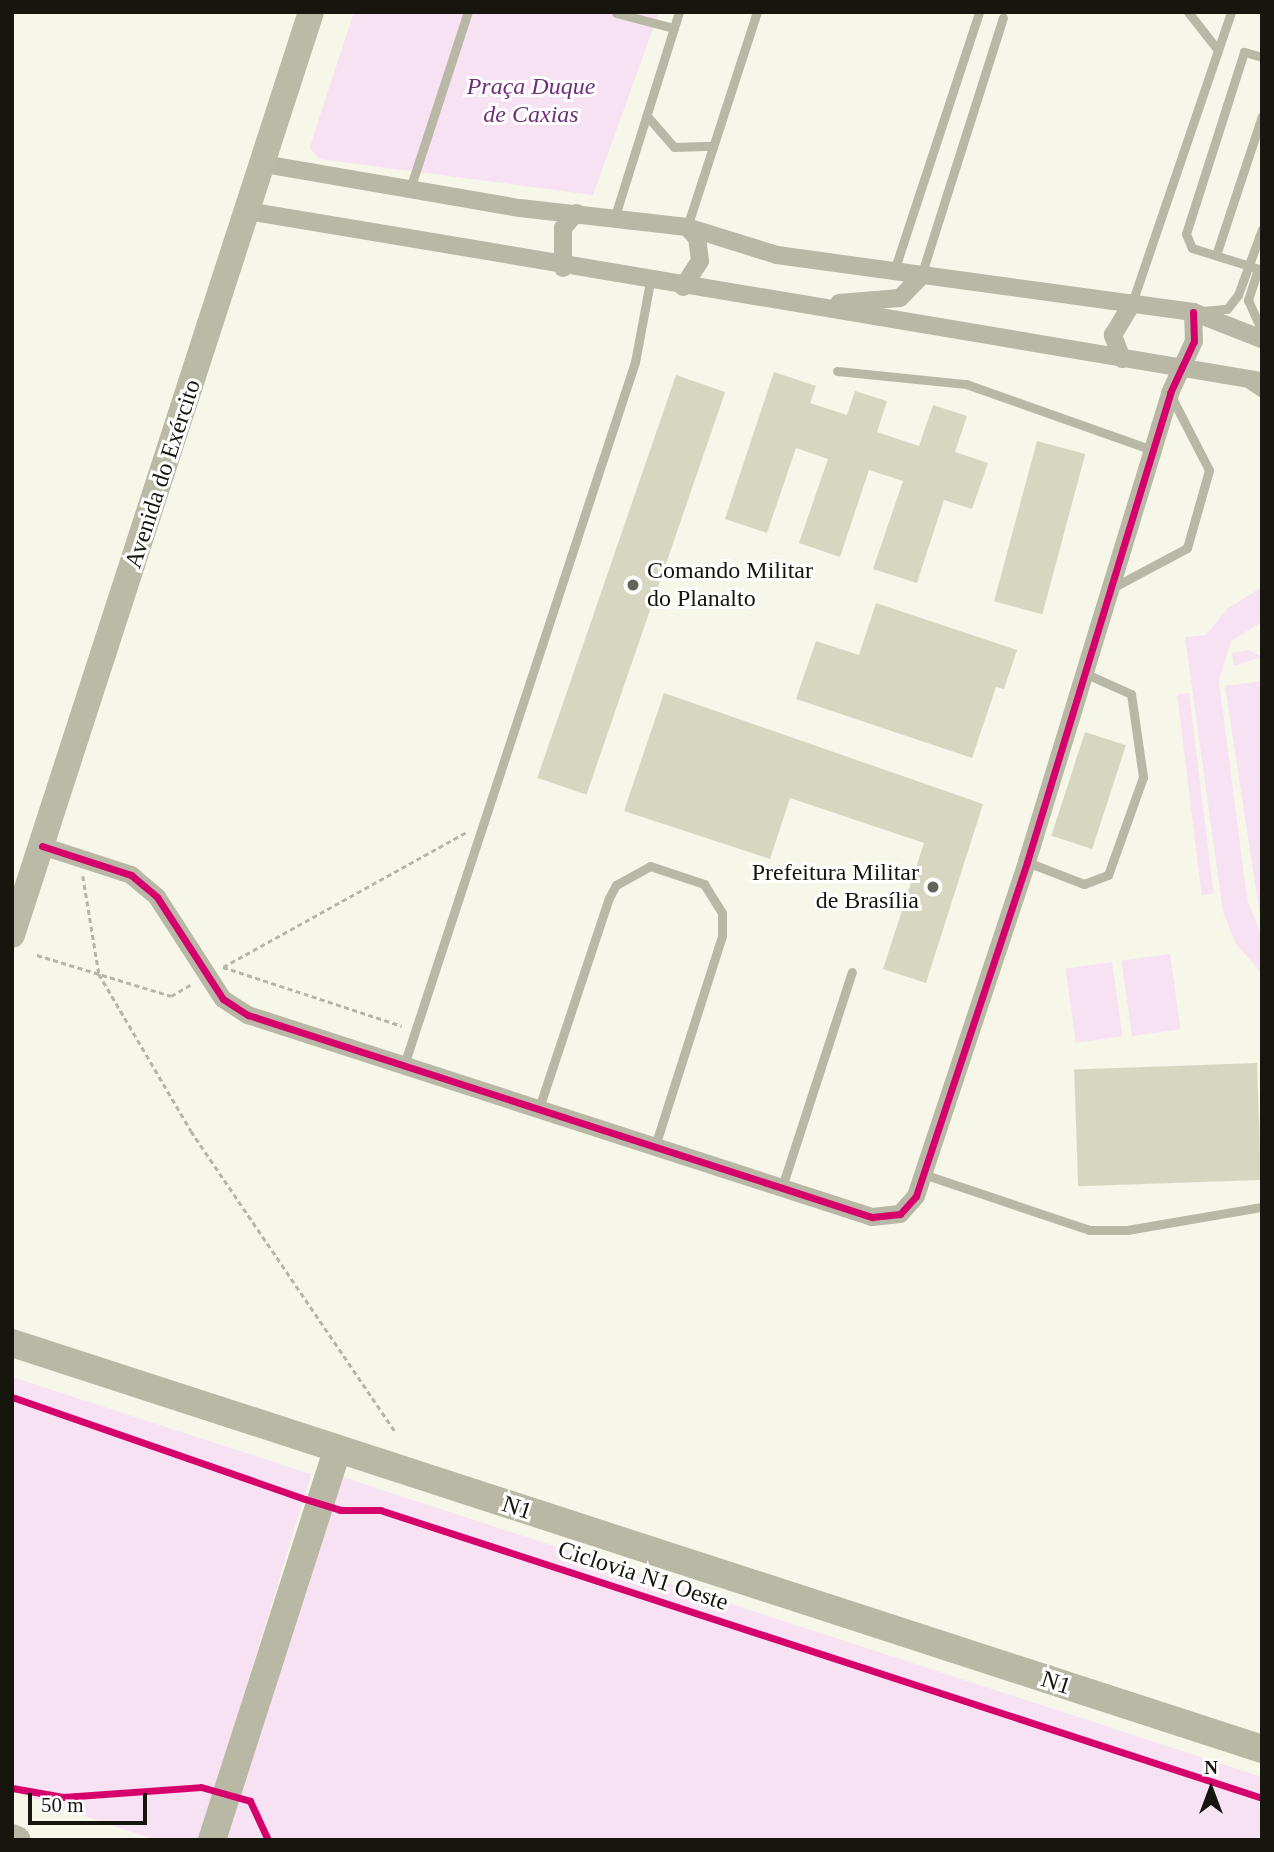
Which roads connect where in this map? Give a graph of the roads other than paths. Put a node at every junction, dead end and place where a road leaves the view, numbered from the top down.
1 (311, 12) edge
2 (468, 12) edge
3 (679, 12) edge
4 (757, 12) edge
5 (979, 12) edge
6 (1188, 12) edge
7 (1231, 12) edge
8 (616, 13) edge
9 (1003, 18) dead end
10 (674, 29) junction
11 (1218, 50) junction
12 (1262, 57) edge
13 (647, 116) junction
14 (1262, 116) edge
15 (712, 146) junction
16 (264, 164) junction
17 (410, 189) junction
18 (248, 211) junction
19 (576, 213) junction
20 (615, 216) junction
21 (687, 227) junction
22 (1262, 229) edge
23 (1216, 255) junction
24 (563, 268) junction
25 (1256, 268) edge
26 (894, 271) junction
27 (921, 276) junction
28 (650, 282) junction
29 (683, 287) junction
30 (1132, 303) junction
31 (804, 305) junction
32 (1193, 312) junction
33 (1262, 332) edge
34 (1262, 339) edge
35 (1122, 359) junction
36 (1178, 368) junction
37 (837, 371) dead end
38 (1237, 377) junction
39 (1262, 381) edge
40 (1170, 393) junction
41 (1262, 393) edge
42 (1152, 450) junction
43 (1108, 590) junction
44 (1082, 672) junction
45 (43, 846) junction
46 (1027, 862) junction
47 (12, 935) edge
48 (852, 972) dead end
49 (404, 1065) junction
50 (539, 1108) junction
51 (655, 1146) junction
52 (923, 1174) junction
53 (782, 1187) junction
54 (1262, 1207) edge
55 (12, 1343) edge
56 (337, 1454) junction
57 (1262, 1749) edge
58 (212, 1840) edge

1 - 16 main road, Avenida do Exército
2 - 17 lane
3 - 10 lane
4 - 15 lane
5 - 26 lane
6 - 11 lane
7 - 11 lane
8 - 10 lane
9 - 27 lane
10 - 13 lane
11 - 30 lane
12 - 23 lane
13 - 15 lane
13 - 20 lane
14 - 23 lane
15 - 21 lane
16 - 17 street
16 - 18 main road, Avenida do Exército
17 - 19 street
18 - 24 street
18 - 45 main road, Avenida do Exército
19 - 20 street
19 - 24 street
20 - 21 street
21 - 26 street
21 - 29 street
22 - 25 lane
23 - 25 lane
24 - 28 street
25 - 32 lane
25 - 33 lane
26 - 27 street
27 - 30 street
27 - 31 street
28 - 29 street
28 - 49 lane
29 - 31 street
30 - 32 street
30 - 35 street
31 - 35 street
32 - 34 street
32 - 36 street
35 - 36 street
36 - 38 street
36 - 40 street
37 - 42 lane
38 - 39 street
38 - 41 lane
40 - 42 street
40 - 43 lane
42 - 43 street
43 - 44 street
44 - 46 street
44 - 46 lane
45 - 47 main road, Avenida do Exército
45 - 49 street
46 - 52 street
48 - 53 lane
49 - 50 street
50 - 51 street
50 - 51 lane
51 - 53 street
52 - 53 street
52 - 54 lane
55 - 56 highway, N1
56 - 57 highway, N1
56 - 58 highway

